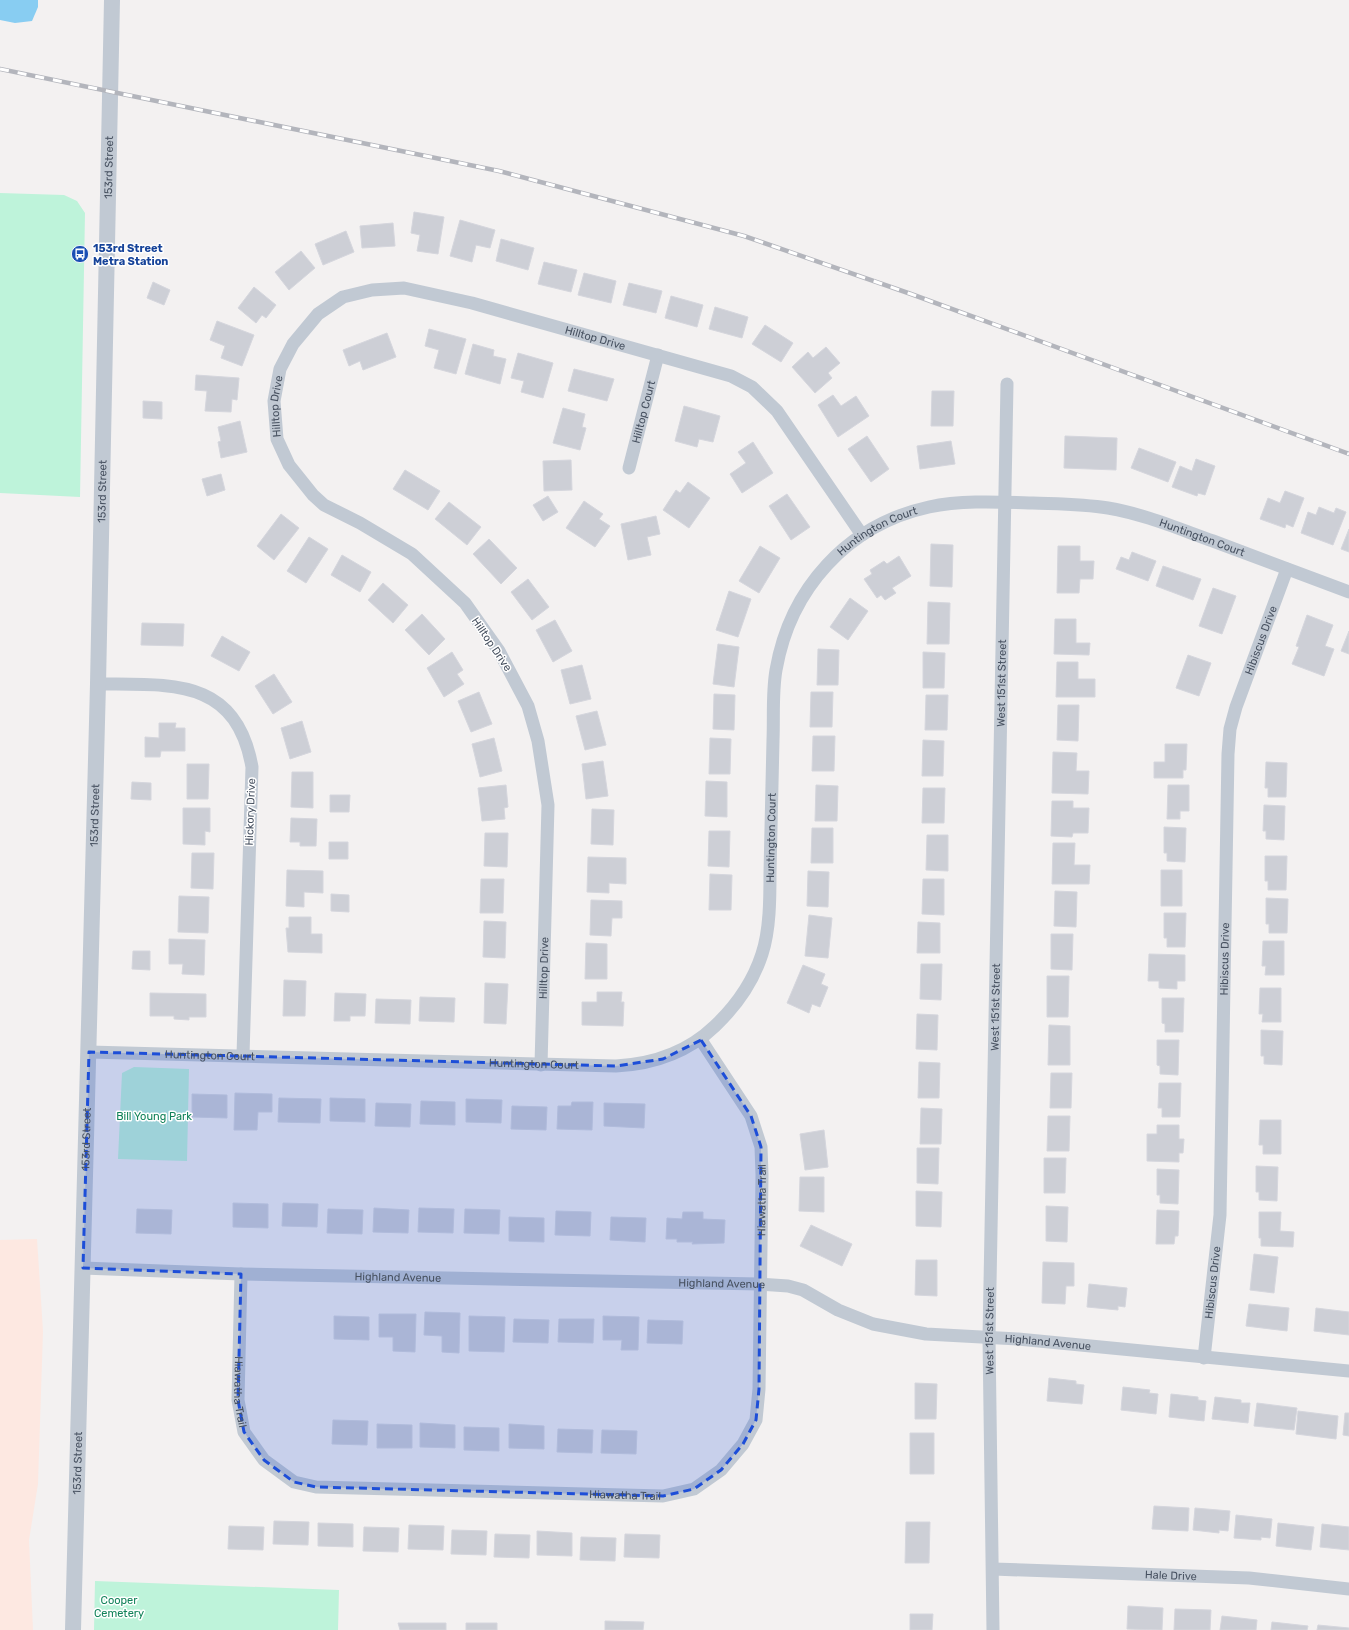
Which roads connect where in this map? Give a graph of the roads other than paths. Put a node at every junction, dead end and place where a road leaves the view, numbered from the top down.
1 (112, 0) edge
2 (658, 355) junction
3 (1007, 384) dead end
4 (629, 468) dead end
5 (1005, 502) junction
6 (862, 535) junction
7 (1287, 569) junction
8 (1349, 592) edge
9 (98, 684) junction
10 (701, 1040) junction
11 (89, 1052) junction
12 (243, 1055) junction
13 (541, 1065) junction
14 (83, 1268) junction
15 (241, 1274) junction
16 (760, 1284) junction
17 (989, 1338) junction
18 (1204, 1358) junction
19 (1349, 1371) edge
20 (993, 1569) junction
21 (1349, 1589) edge
22 (73, 1630) edge
23 (993, 1630) edge

1 - 9 street, 153rd Street
2 - 4 street, Hilltop Court
2 - 6 street, Hilltop Drive
2 - 13 street, Hilltop Drive
3 - 5 street, West 151st Street
5 - 6 street, Huntington Court
5 - 7 street, Huntington Court
5 - 17 street, West 151st Street
6 - 10 street, Huntington Court
7 - 8 street, Huntington Court
7 - 18 street, Hibiscus Drive
9 - 11 street, 153rd Street
9 - 12 street, Hickory Drive
10 - 13 street, Huntington Court
10 - 16 street, Hiawatha Trail
11 - 12 street, Huntington Court
11 - 14 street, 153rd Street
12 - 13 street, Huntington Court
14 - 15 street, Highland Avenue
14 - 22 street, 153rd Street
15 - 16 street, Highland Avenue
15 - 16 street, Hiawatha Trail
16 - 17 street, Highland Avenue
17 - 18 street, Highland Avenue
17 - 20 street, West 151st Street
18 - 19 street, Highland Avenue
20 - 21 street, Hale Drive
20 - 23 street, West 151st Street

